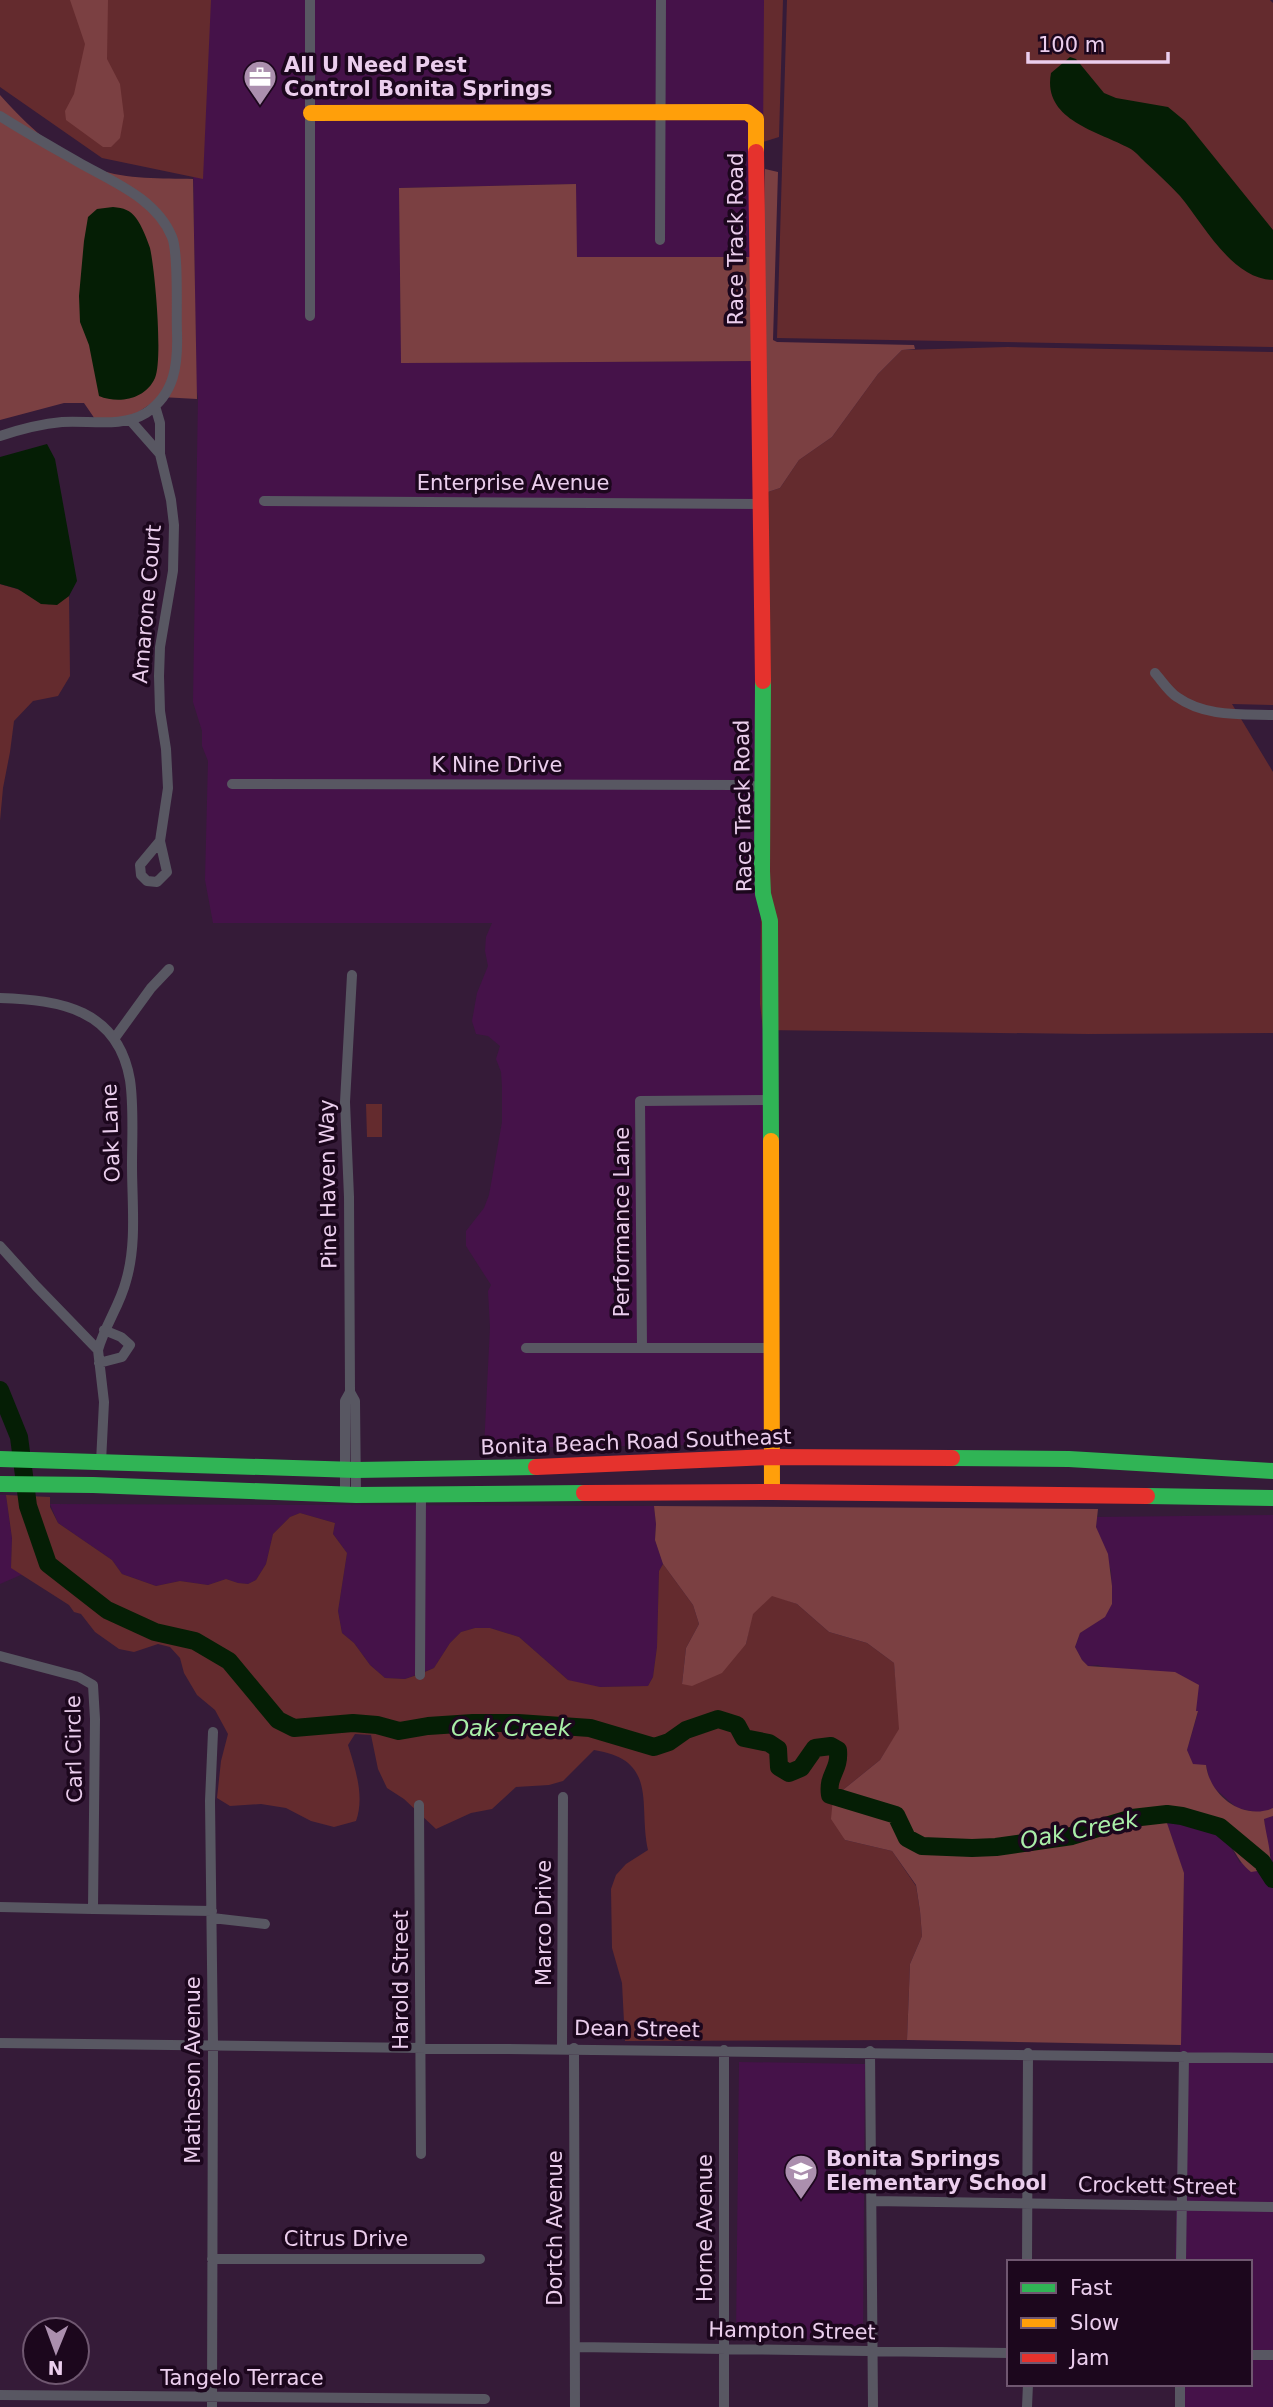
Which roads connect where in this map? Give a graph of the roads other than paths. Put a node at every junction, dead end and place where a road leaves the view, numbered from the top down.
1 (310, 0) edge
2 (661, 0) edge
3 (661, 111) junction
4 (311, 113) junction
5 (0, 116) edge
6 (660, 240) dead end
7 (310, 316) dead end
8 (155, 406) junction
9 (131, 420) junction
10 (0, 436) edge
11 (160, 454) junction
12 (264, 501) dead end
13 (761, 503) junction
14 (1155, 673) dead end
15 (1273, 715) edge
16 (232, 784) dead end
17 (761, 787) junction
18 (160, 841) dead end
19 (169, 969) dead end
20 (352, 975) dead end
21 (0, 998) edge
22 (114, 1039) junction
23 (771, 1100) junction
24 (0, 1246) edge
25 (104, 1330) junction
26 (526, 1348) dead end
27 (642, 1348) junction
28 (771, 1348) junction
29 (98, 1350) junction
30 (99, 1363) junction
31 (771, 1457) junction
32 (102, 1462) junction
33 (350, 1470) junction
34 (3, 1471) edge
35 (1273, 1471) edge
36 (48, 1473) junction
37 (772, 1492) junction
38 (351, 1494) junction
39 (421, 1495) junction
40 (1273, 1498) edge
41 (0, 1656) edge
42 (420, 1675) dead end
43 (214, 1732) dead end
44 (563, 1797) dead end
45 (419, 1805) dead end
46 (0, 1908) edge
47 (93, 1909) junction
48 (212, 1914) junction
49 (265, 1924) dead end
50 (0, 2043) edge
51 (214, 2045) junction
52 (421, 2046) junction
53 (568, 2048) junction
54 (724, 2050) junction
55 (870, 2052) junction
56 (1028, 2053) junction
57 (1184, 2056) junction
58 (1273, 2057) edge
59 (421, 2154) dead end
60 (872, 2201) junction
61 (1027, 2203) junction
62 (1182, 2206) junction
63 (1273, 2207) edge
64 (212, 2259) junction
65 (480, 2259) dead end
66 (1027, 2260) edge
67 (1181, 2260) edge
68 (575, 2347) junction
69 (724, 2350) junction
70 (873, 2352) junction
71 (1007, 2353) edge
72 (1252, 2355) edge
73 (1273, 2355) edge
74 (1027, 2386) edge
75 (1180, 2386) edge
76 (0, 2395) edge
77 (485, 2399) dead end
78 (212, 2402) edge
79 (575, 2407) edge
80 (724, 2407) edge
81 (873, 2407) edge
82 (1027, 2407) edge
83 (1180, 2407) edge

1 - 4 street
2 - 3 street
3 - 4 main road
3 - 6 street
3 - 13 main road, Race Track Road
4 - 7 street
5 - 8 street
8 - 9 street
8 - 11 street, Amarone Court
9 - 10 street
9 - 11 street
11 - 18 street, Amarone Court
12 - 13 street, Enterprise Avenue
13 - 17 main road, Race Track Road
14 - 15 street
16 - 17 street, K Nine Drive
17 - 23 main road, Race Track Road
19 - 22 street
20 - 33 street, Pine Haven Way
21 - 22 street, Oak Lane
22 - 25 street, Oak Lane
23 - 27 street, Performance Lane
23 - 28 main road, Race Track Road
24 - 29 street
25 - 29 street, Oak Lane
25 - 30 street
26 - 27 street
27 - 28 street
28 - 31 main road, Race Track Road
29 - 30 street
30 - 32 street
31 - 33 main road, Bonita Beach Road Southeast
31 - 35 main road, Bonita Beach Road Southeast
31 - 37 main road, Race Track Road
32 - 33 main road, Bonita Beach Road Southeast
32 - 36 main road, Bonita Beach Road Southeast
33 - 38 street, Pine Haven Way
34 - 36 main road
34 - 36 main road
36 - 38 main road
37 - 39 main road
37 - 40 main road
38 - 39 main road
39 - 42 street
41 - 47 street, Carl Circle
43 - 48 street, Matheson Avenue
44 - 53 street, Marco Drive
45 - 52 street, Harold Street
46 - 47 street
47 - 48 street
48 - 49 street
48 - 51 street, Matheson Avenue
50 - 51 street, Dean Street
51 - 52 street, Dean Street
51 - 64 street, Matheson Avenue
52 - 53 street, Dean Street
52 - 59 street, Harold Street
53 - 54 street, Dean Street
53 - 68 street, Dortch Avenue
54 - 55 street, Dean Street
54 - 69 street, Horne Avenue
55 - 56 street, Dean Street
55 - 60 street
56 - 57 street, Dean Street
56 - 61 street
57 - 58 street, Dean Street
57 - 62 street
60 - 61 street, Crockett Street
60 - 70 street
61 - 62 street, Crockett Street
61 - 66 street
62 - 63 street, Crockett Street
62 - 67 street
64 - 65 street, Citrus Drive
64 - 78 street, Matheson Avenue
68 - 69 street, Hampton Street
68 - 79 street, Dortch Avenue
69 - 70 street, Hampton Street
69 - 80 street, Horne Avenue
70 - 71 street, Hampton Street
70 - 81 street
72 - 73 street
74 - 82 street
75 - 83 street
76 - 78 street, Tangelo Terrace
77 - 78 street, Tangelo Terrace

